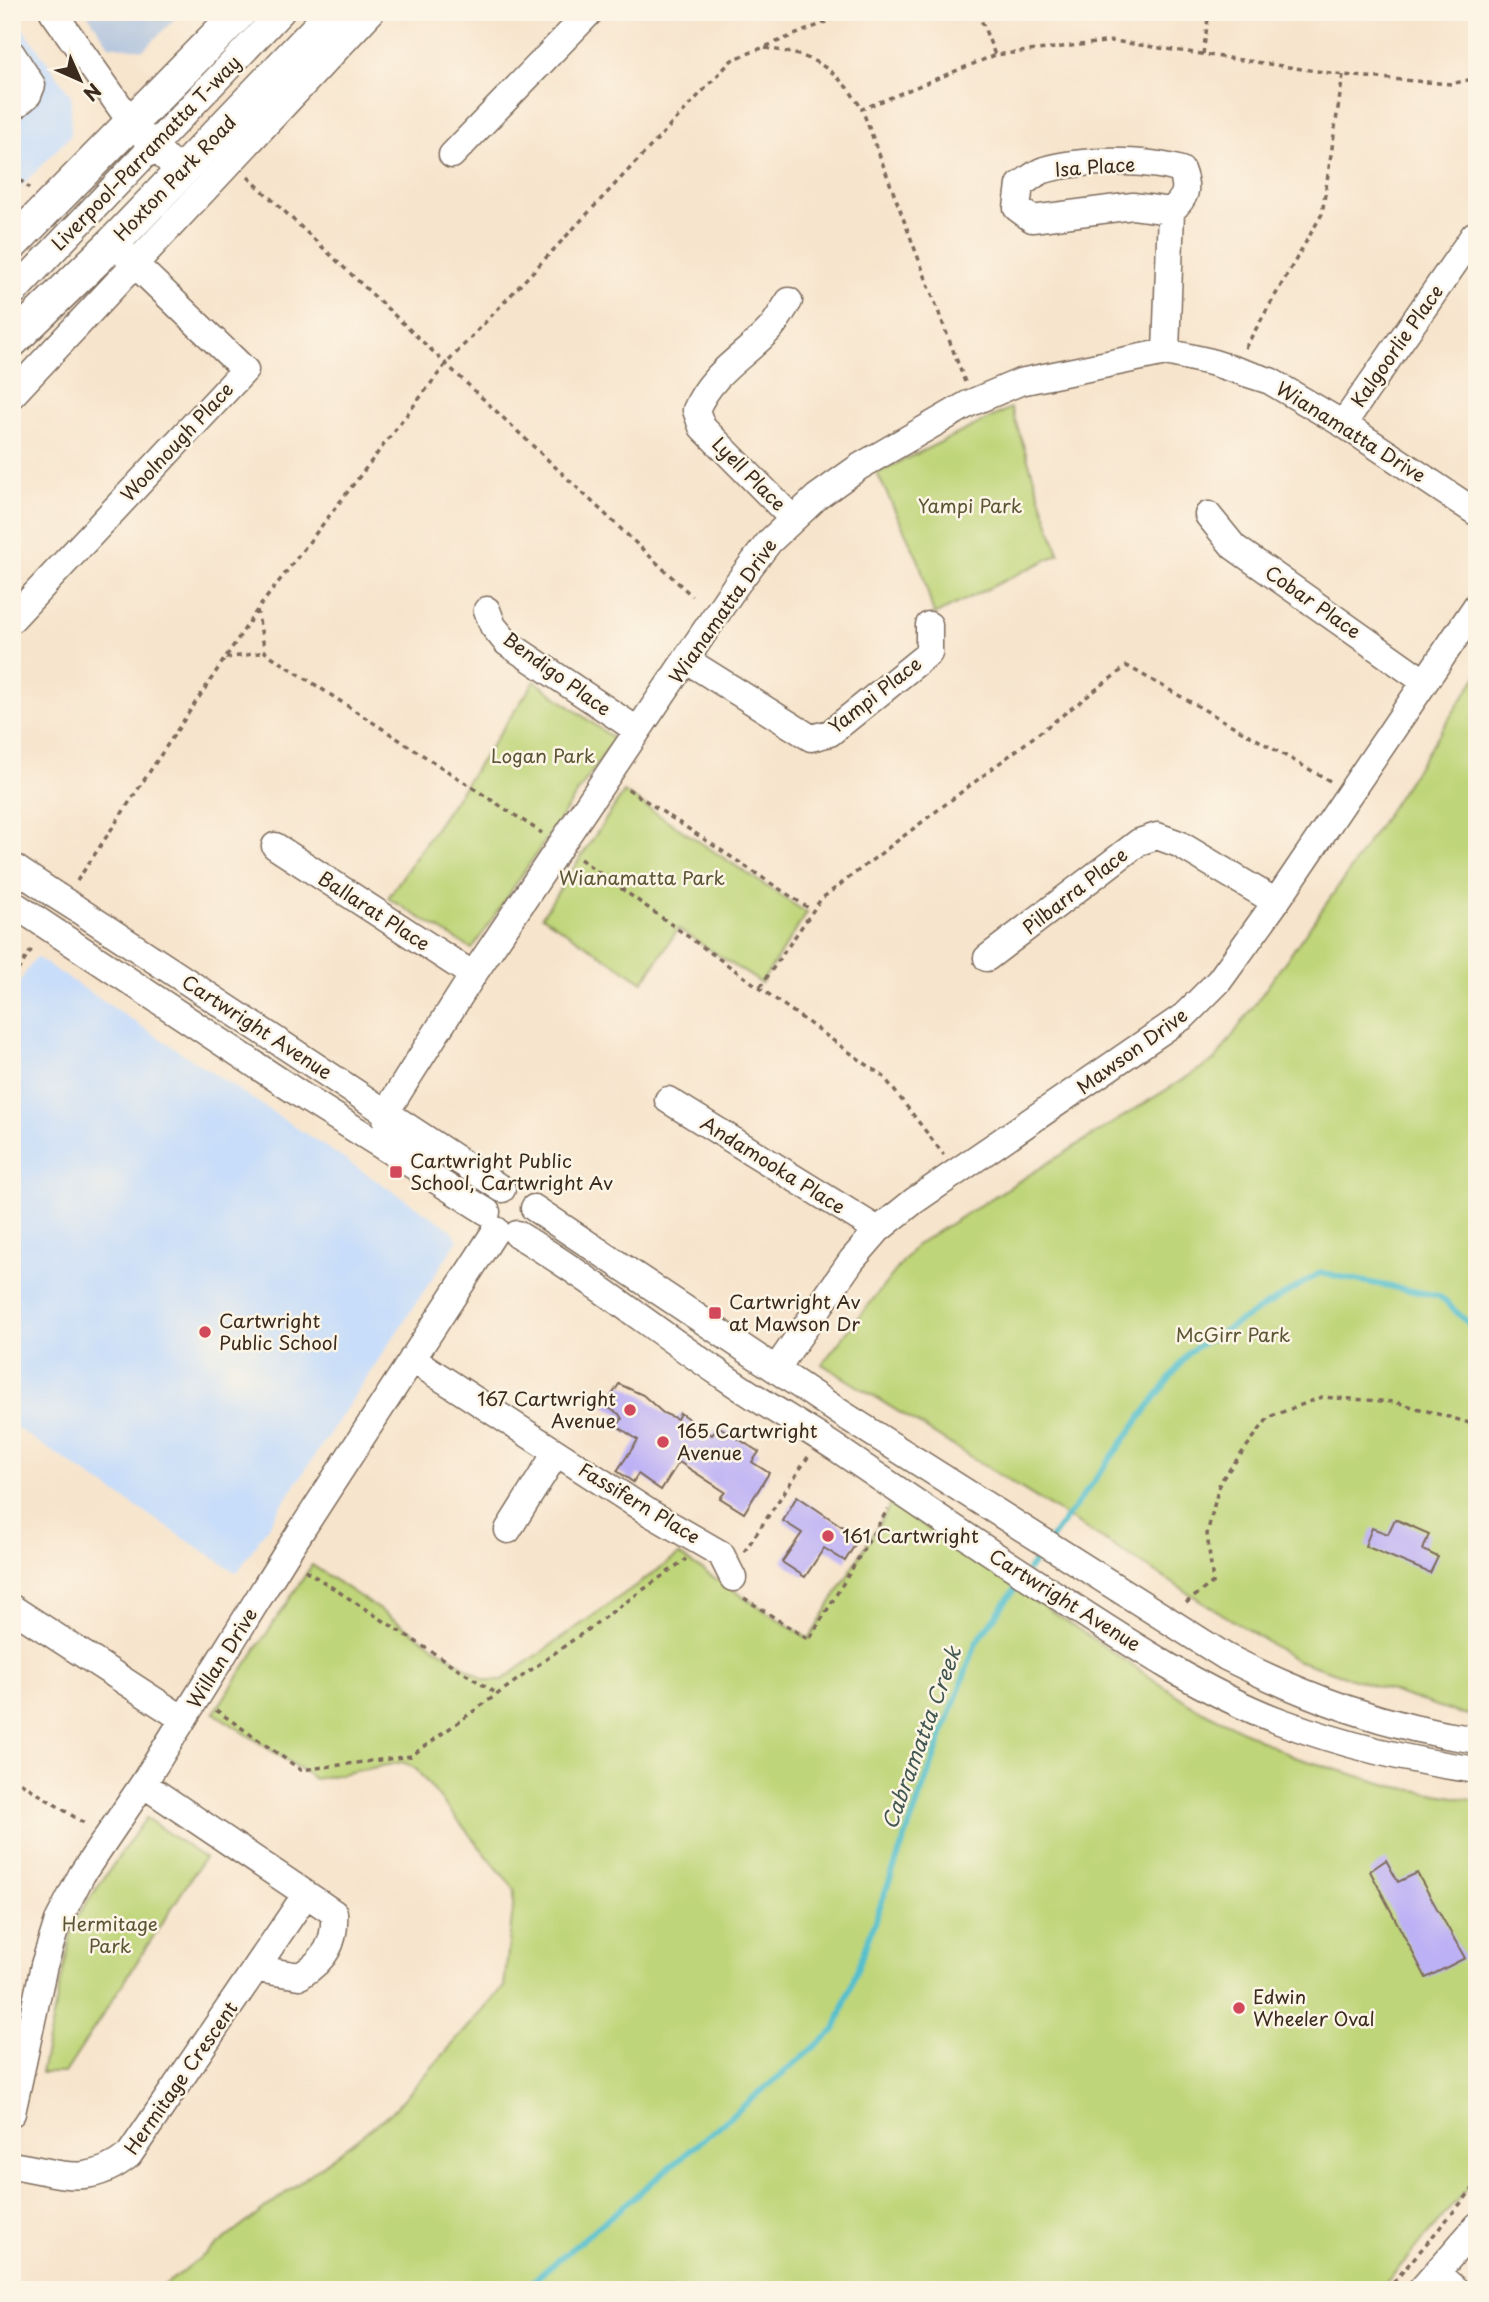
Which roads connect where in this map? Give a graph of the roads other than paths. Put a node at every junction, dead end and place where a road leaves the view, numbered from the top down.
1 (53, 12) edge
2 (281, 12) edge
3 (334, 12) edge
4 (371, 12) edge
5 (590, 12) edge
6 (237, 14) edge
7 (12, 54) edge
8 (14, 107) dead end
9 (143, 135) junction
10 (452, 156) dead end
11 (181, 173) junction
12 (1171, 211) junction
13 (1474, 235) dead end
14 (12, 244) edge
15 (124, 253) junction
16 (12, 294) edge
17 (789, 301) dead end
18 (12, 341) edge
19 (1166, 352) junction
20 (12, 395) edge
21 (1343, 424) junction
22 (1477, 513) edge
23 (1208, 515) dead end
24 (792, 518) junction
25 (1477, 605) edge
26 (487, 610) dead end
27 (12, 619) edge
28 (929, 625) dead end
29 (688, 661) junction
30 (1425, 681) junction
31 (637, 730) junction
32 (275, 846) dead end
33 (12, 866) edge
34 (1276, 902) junction
35 (36, 922) edge
36 (987, 958) dead end
37 (473, 975) junction
38 (668, 1100) dead end
39 (386, 1112) junction
40 (420, 1169) junction
41 (502, 1189) junction
42 (534, 1208) junction
43 (500, 1225) junction
44 (878, 1230) junction
45 (412, 1359) junction
46 (776, 1369) junction
47 (719, 1374) junction
48 (802, 1426) junction
49 (556, 1453) junction
50 (508, 1530) dead end
51 (730, 1575) road end
52 (12, 1608) edge
53 (190, 1708) junction
54 (1477, 1740) edge
55 (1477, 1770) edge
56 (143, 1784) junction
57 (306, 1894) junction
58 (257, 1969) junction
59 (23, 2009) edge
60 (12, 2113) edge
61 (12, 2165) edge
62 (1477, 2227) edge
63 (1438, 2284) edge

1 - 9 street
2 - 9 street, Liverpool–Parramatta T-way
3 - 11 main road, Hoxton Park Road
4 - 15 street
5 - 10 street
6 - 9 main road
7 - 8 street
9 - 11 street
9 - 14 main road
9 - 16 street, Liverpool–Parramatta T-way
11 - 15 main road, Hoxton Park Road
12 - 12 street, Isa Place
12 - 19 street, Isa Place
13 - 21 street, Kalgoorlie Place
15 - 18 main road, Hoxton Park Road
15 - 20 street
15 - 27 street, Woolnough Place
17 - 24 street, Lyell Place
19 - 21 street, Wianamatta Drive
19 - 24 street, Wianamatta Drive
21 - 22 street, Wianamatta Drive
23 - 30 street, Cobar Place
24 - 29 street, Wianamatta Drive
25 - 30 street, Mawson Drive
26 - 31 street, Bendigo Place
28 - 29 street, Yampi Place
29 - 31 street, Wianamatta Drive
30 - 34 street, Mawson Drive
31 - 37 street, Wianamatta Drive
32 - 37 street, Ballarat Place
33 - 39 street, Cartwright Avenue
34 - 36 street, Pilbarra Place
34 - 44 street, Mawson Drive
35 - 40 street, Cartwright Avenue
37 - 39 street, Wianamatta Drive
38 - 44 street, Andamooka Place
39 - 40 street
39 - 41 street, Cartwright Avenue
40 - 43 street, Cartwright Avenue
41 - 42 street
41 - 43 street
42 - 43 street
42 - 46 street, Cartwright Avenue
43 - 45 street, Willan Drive
43 - 47 street, Cartwright Avenue
44 - 46 street, Mawson Drive
45 - 49 street, Fassifern Place
45 - 53 street, Willan Drive
46 - 47 street
46 - 48 street
46 - 54 street, Cartwright Avenue
47 - 48 street, Cartwright Avenue
48 - 55 street, Cartwright Avenue
49 - 50 street, Fassifern Place
49 - 51 street, Fassifern Place
52 - 53 street
53 - 56 street, Willan Drive
56 - 57 street
56 - 59 street, Willan Drive
57 - 58 street, Hermitage Crescent
57 - 58 street
58 - 61 street, Hermitage Crescent
59 - 60 street, Willan Drive
62 - 63 street

